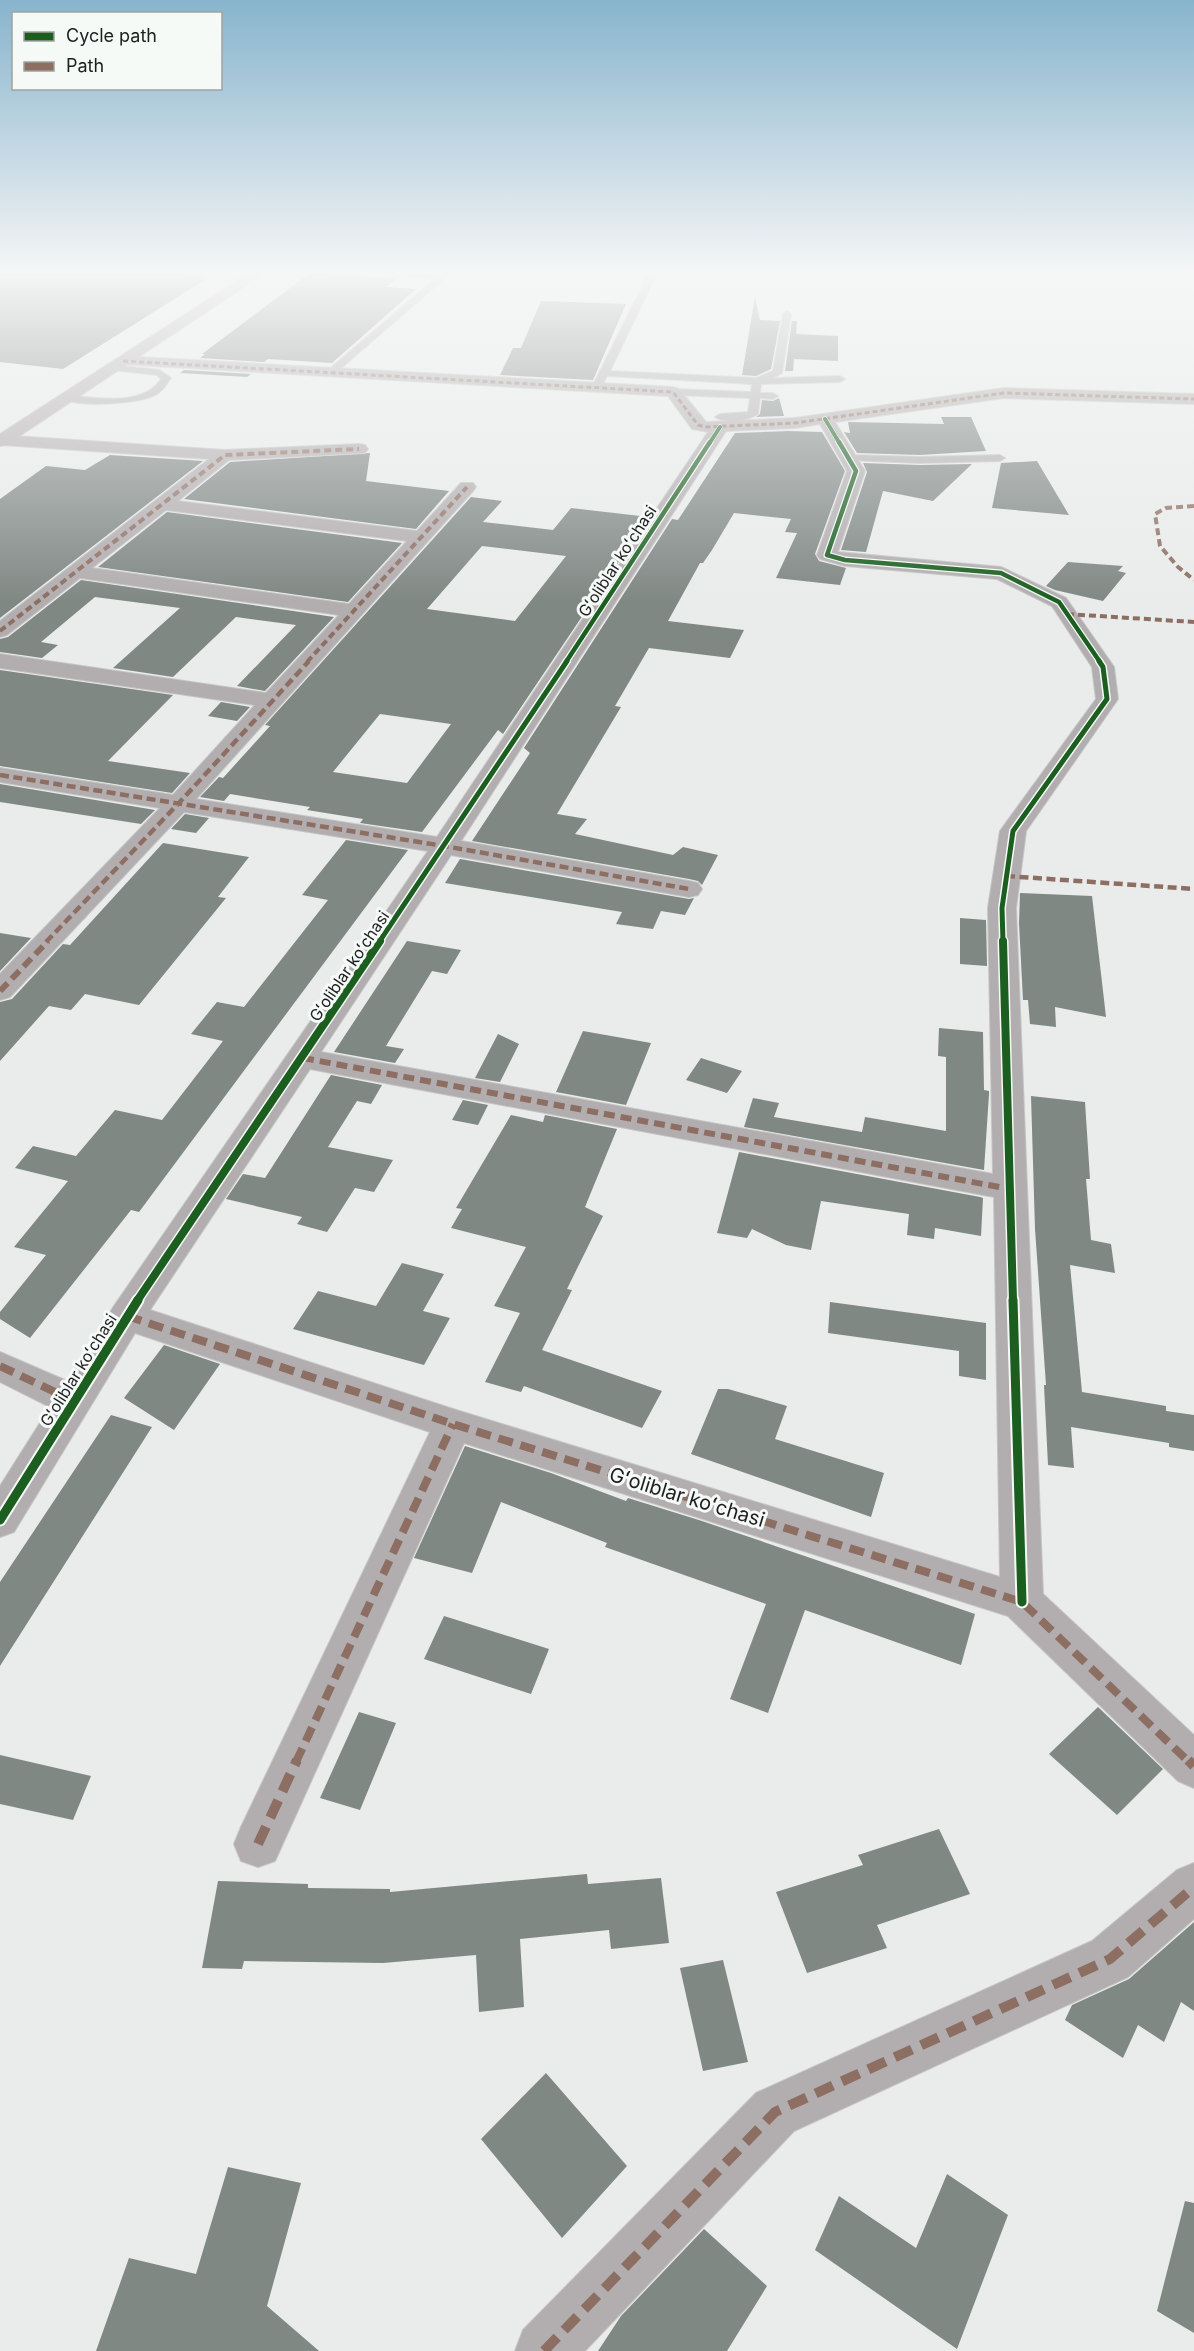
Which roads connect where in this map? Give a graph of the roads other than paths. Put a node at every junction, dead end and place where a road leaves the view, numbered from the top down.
1 (90, 383) edge
2 (165, 383) edge
3 (611, 383) edge
4 (757, 383) edge
5 (673, 392) junction
6 (755, 395) junction
7 (773, 396) dead end
8 (67, 398) junction
9 (1194, 399) edge
10 (716, 410) junction
11 (825, 419) junction
12 (1, 441) edge
13 (359, 450) dead end
14 (225, 455) junction
15 (850, 458) junction
16 (1000, 458) dead end
17 (467, 487) dead end
18 (162, 504) junction
19 (421, 537) junction
20 (76, 572) junction
21 (353, 611) junction
22 (0, 631) edge
23 (0, 660) edge
24 (272, 701) junction
25 (0, 775) edge
26 (177, 804) junction
27 (444, 846) junction
28 (689, 889) dead end
29 (0, 991) edge
30 (303, 1058) junction
31 (1010, 1190) junction
32 (127, 1316) junction
33 (0, 1366) edge
34 (74, 1401) junction
35 (453, 1424) junction
36 (0, 1520) edge
37 (1022, 1602) junction
38 (1194, 1766) edge
39 (258, 1844) dead end
40 (1194, 1887) edge
41 (544, 2351) edge

1 - 8 main road
2 - 8 lane
3 - 5 street
4 - 6 lane
5 - 10 lane
5 - 10 street
6 - 7 lane
6 - 10 lane
6 - 10 lane
8 - 12 main road
9 - 11 street
10 - 11 street
10 - 27 street, Gʻoliblar koʻchasi
11 - 15 street
12 - 14 street
13 - 14 street
14 - 18 street
15 - 16 lane
15 - 31 street
17 - 19 street
18 - 19 street
18 - 20 street
19 - 21 street
20 - 21 street
20 - 22 street
21 - 24 street
23 - 24 street
24 - 26 street
25 - 26 street
26 - 27 street
26 - 29 street
27 - 28 street
27 - 30 street, Gʻoliblar koʻchasi
30 - 31 street
30 - 32 street, Gʻoliblar koʻchasi
31 - 37 street
32 - 34 street, Gʻoliblar koʻchasi
32 - 35 street, Gʻoliblar koʻchasi
33 - 34 street
34 - 36 street, Gʻoliblar koʻchasi
35 - 37 street, Gʻoliblar koʻchasi
35 - 39 street
37 - 38 street, Gʻoliblar koʻchasi
40 - 41 street

